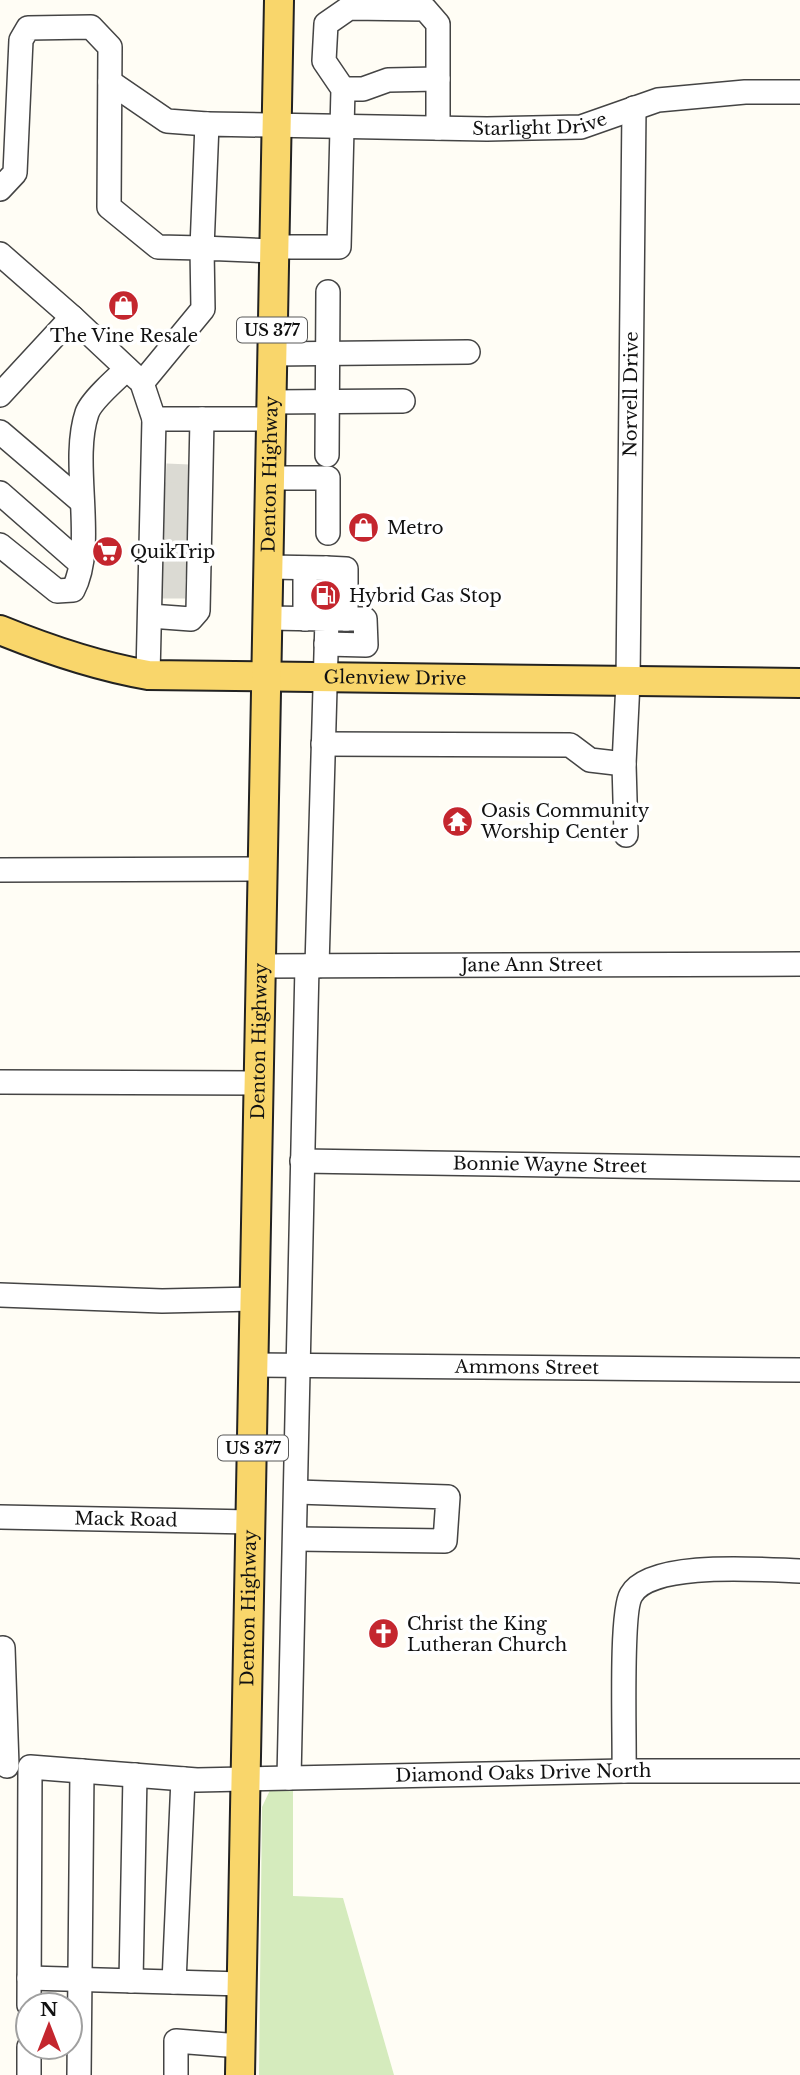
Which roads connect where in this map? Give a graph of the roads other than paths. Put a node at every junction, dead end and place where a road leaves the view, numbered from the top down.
1 (280, 2) edge
2 (438, 79) junction
3 (110, 82) junction
4 (343, 89) junction
5 (800, 92) edge
6 (9, 98) edge
7 (634, 108) junction
8 (276, 123) junction
9 (207, 124) junction
10 (342, 124) junction
11 (438, 128) junction
12 (0, 189) edge
13 (202, 248) junction
14 (274, 249) junction
15 (0, 254) edge
16 (328, 292) dead end
17 (72, 317) junction
18 (468, 352) dead end
19 (328, 353) junction
20 (272, 354) junction
21 (134, 376) junction
22 (0, 395) edge
23 (403, 401) dead end
24 (327, 402) junction
25 (271, 411) junction
26 (154, 419) junction
27 (202, 419) junction
28 (0, 432) edge
29 (327, 455) dead end
30 (270, 478) junction
31 (0, 493) edge
32 (82, 502) junction
33 (328, 533) dead end
34 (0, 545) edge
35 (80, 563) junction
36 (269, 567) junction
37 (323, 598) junction
38 (150, 616) junction
39 (268, 618) junction
40 (0, 630) edge
41 (326, 644) junction
42 (148, 675) junction
43 (266, 679) junction
44 (325, 679) junction
45 (628, 682) junction
46 (800, 683) edge
47 (323, 744) junction
48 (624, 764) junction
49 (626, 835) dead end
50 (264, 869) junction
51 (0, 870) edge
52 (800, 964) edge
53 (262, 965) junction
54 (312, 965) junction
55 (0, 1082) edge
56 (260, 1083) junction
57 (302, 1161) junction
58 (800, 1170) edge
59 (0, 1296) edge
60 (256, 1299) junction
61 (254, 1365) junction
62 (300, 1365) junction
63 (800, 1370) edge
64 (297, 1492) junction
65 (0, 1517) edge
66 (251, 1522) junction
67 (296, 1539) junction
68 (800, 1570) edge
69 (3, 1648) dead end
70 (4, 1766) edge
71 (30, 1767) junction
72 (82, 1771) junction
73 (624, 1771) junction
74 (800, 1771) edge
75 (135, 1775) junction
76 (289, 1778) junction
77 (183, 1779) junction
78 (247, 1779) junction
79 (29, 1979) junction
80 (78, 1980) junction
81 (131, 1981) junction
82 (174, 1982) junction
83 (242, 1984) junction
84 (29, 1991) edge
85 (240, 2046) junction
86 (79, 2075) edge
87 (176, 2075) edge
88 (240, 2075) edge

1 - 8 main road, Denton Highway / US 377
2 - 4 street
2 - 4 street
2 - 11 street
3 - 6 street
3 - 9 street, Starlight Drive
3 - 13 street
4 - 10 street
5 - 7 street, Starlight Drive
6 - 12 street
7 - 11 street, Starlight Drive
7 - 45 street, Norvell Drive
8 - 9 street, Starlight Drive
8 - 10 street, Starlight Drive
8 - 14 main road, Denton Highway / US 377
9 - 13 street
10 - 11 street, Starlight Drive
10 - 14 street
13 - 14 street
13 - 21 street
14 - 20 main road, Denton Highway / US 377
15 - 17 street
16 - 19 street
17 - 21 street
17 - 22 street
18 - 19 street
19 - 20 street
19 - 24 street
20 - 25 main road, Denton Highway / US 377
21 - 26 street
21 - 32 street
23 - 24 street
24 - 25 street
24 - 29 street
25 - 27 street
25 - 30 main road, Denton Highway / US 377
26 - 27 street
26 - 38 street
27 - 38 street
28 - 32 street
30 - 33 street
30 - 36 main road, Denton Highway / US 377
31 - 35 street
32 - 35 street
34 - 35 street
36 - 37 street
36 - 39 main road, Denton Highway / US 377
37 - 39 street
37 - 41 street
37 - 41 street
38 - 42 street
39 - 43 main road, Denton Highway / US 377
40 - 42 main road, Glenview Drive
41 - 44 street
42 - 43 main road, Glenview Drive
43 - 44 main road, Glenview Drive
43 - 50 main road, Denton Highway / US 377
44 - 45 main road, Glenview Drive
44 - 47 street
45 - 46 main road, Glenview Drive
45 - 48 street, Norvell Drive
47 - 48 street
47 - 54 street
48 - 49 street, Norvell Drive
50 - 51 street
50 - 53 main road, Denton Highway / US 377
52 - 54 street, Jane Ann Street
53 - 54 street, Jane Ann Street
53 - 56 main road, Denton Highway / US 377
54 - 57 street
55 - 56 street
56 - 60 main road, Denton Highway / US 377
57 - 58 street, Bonnie Wayne Street
57 - 62 street
59 - 60 street
60 - 61 main road, Denton Highway / US 377
61 - 62 street, Ammons Street
61 - 66 main road, Denton Highway / US 377
62 - 63 street, Ammons Street
62 - 64 street
64 - 67 street
64 - 67 street
65 - 66 street, Mack Road
66 - 78 main road, Denton Highway / US 377
67 - 76 street
68 - 73 street
69 - 70 street
70 - 71 street, Diamond Oaks Drive North
71 - 72 street, Diamond Oaks Drive North
71 - 79 street
72 - 75 street, Diamond Oaks Drive North
72 - 80 street
73 - 74 street, Diamond Oaks Drive North
73 - 76 street, Diamond Oaks Drive North
75 - 77 street, Diamond Oaks Drive North
75 - 81 street
76 - 78 street, Diamond Oaks Drive North
77 - 78 street, Diamond Oaks Drive North
77 - 82 street
78 - 83 main road, Denton Highway / US 377
79 - 80 street
79 - 84 street
80 - 81 street
80 - 86 street
81 - 82 street
82 - 83 street
83 - 85 main road, Denton Highway / US 377
85 - 87 street
85 - 88 main road, Denton Highway / US 377

